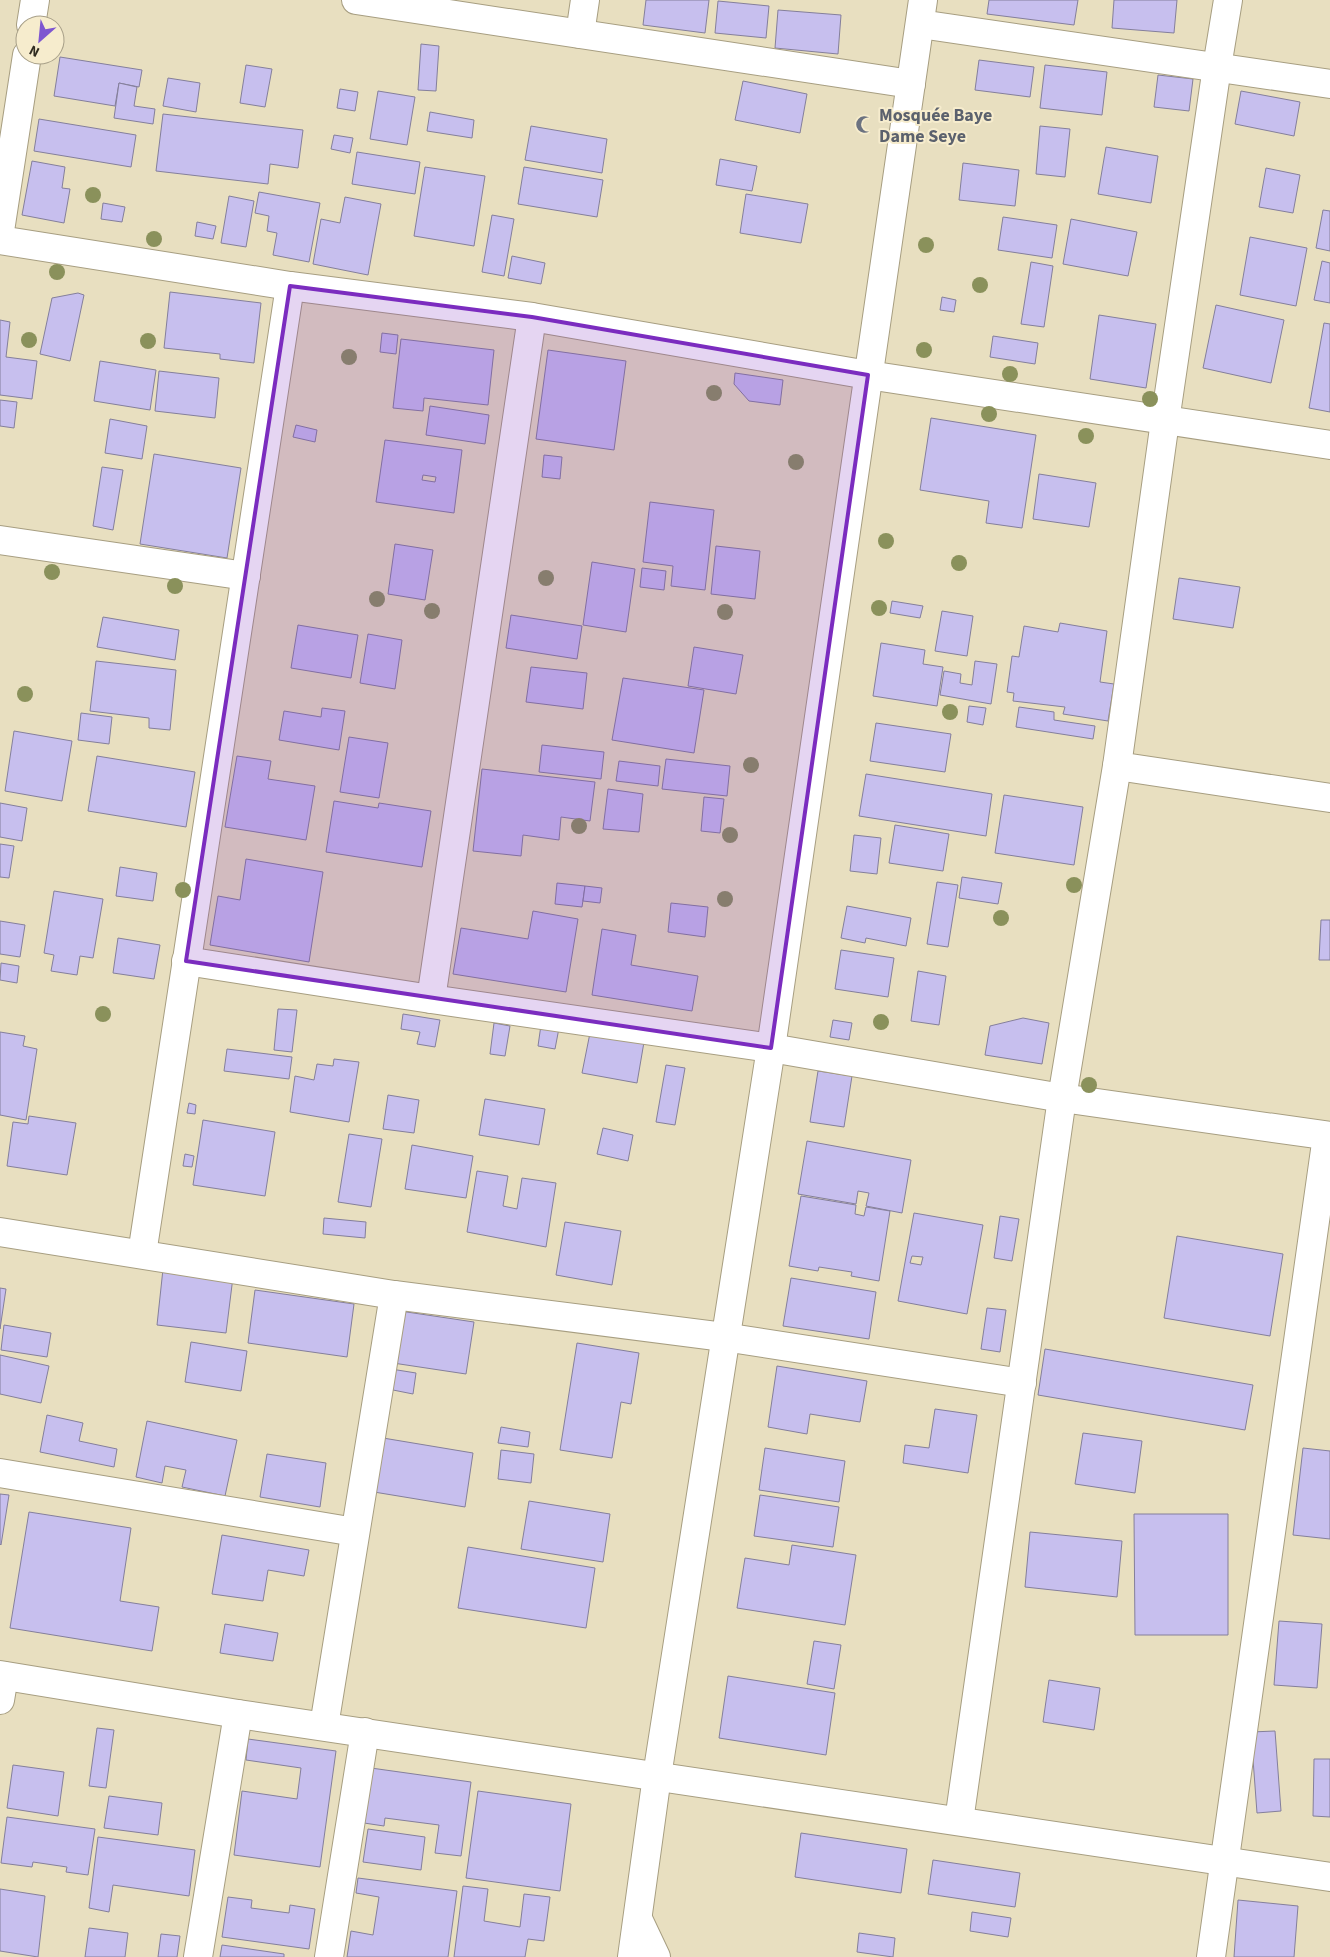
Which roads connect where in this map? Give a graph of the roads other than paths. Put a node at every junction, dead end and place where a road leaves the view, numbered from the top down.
1 (35, 0) edge
2 (356, 0) edge
3 (585, 0) edge
4 (1228, 0) edge
5 (921, 12) edge
6 (33, 15) edge
7 (580, 34) junction
8 (25, 65) edge
9 (1216, 67) junction
10 (910, 84) junction
11 (1330, 84) edge
12 (0, 231) edge
13 (0, 240) edge
14 (290, 286) junction
15 (532, 317) junction
16 (868, 375) junction
17 (1165, 421) junction
18 (1330, 446) edge
19 (0, 540) edge
20 (246, 576) junction
21 (1118, 766) junction
22 (1330, 798) edge
23 (186, 961) junction
24 (431, 999) junction
25 (771, 1048) junction
26 (1062, 1098) junction
27 (1329, 1136) edge
28 (0, 1232) edge
29 (142, 1254) junction
30 (394, 1295) junction
31 (724, 1338) junction
32 (1022, 1383) junction
33 (0, 1473) edge
34 (355, 1532) junction
35 (1, 1684) edge
36 (238, 1714) junction
37 (324, 1726) junction
38 (365, 1732) junction
39 (657, 1776) junction
40 (959, 1821) junction
41 (1225, 1862) junction
42 (1330, 1877) edge
43 (638, 1919) junction
44 (198, 1957) edge
45 (329, 1957) edge
46 (632, 1957) edge
47 (656, 1957) edge
48 (1211, 1957) edge

1 - 6 street
2 - 7 street
3 - 7 street
4 - 9 street
5 - 9 street
5 - 10 street
7 - 10 street
8 - 12 street
9 - 11 street
9 - 17 street
10 - 16 street
13 - 14 street
14 - 15 street
14 - 20 street
15 - 16 street
15 - 24 street
16 - 17 street
16 - 25 street
17 - 18 street
17 - 21 street
19 - 20 street
20 - 23 street
21 - 22 street
21 - 26 street
23 - 24 street
23 - 29 street
24 - 25 street
25 - 26 street
25 - 31 street
26 - 27 street
26 - 32 street
27 - 41 street
28 - 29 street
29 - 30 street
30 - 31 street
30 - 34 street
31 - 32 street
31 - 39 street
32 - 40 street
33 - 34 street
34 - 37 street
35 - 36 street
36 - 37 street
36 - 44 street
37 - 38 street
38 - 39 street
38 - 45 street
39 - 40 street
39 - 43 street
40 - 41 street
41 - 42 street
41 - 48 street
43 - 46 street
43 - 47 street

